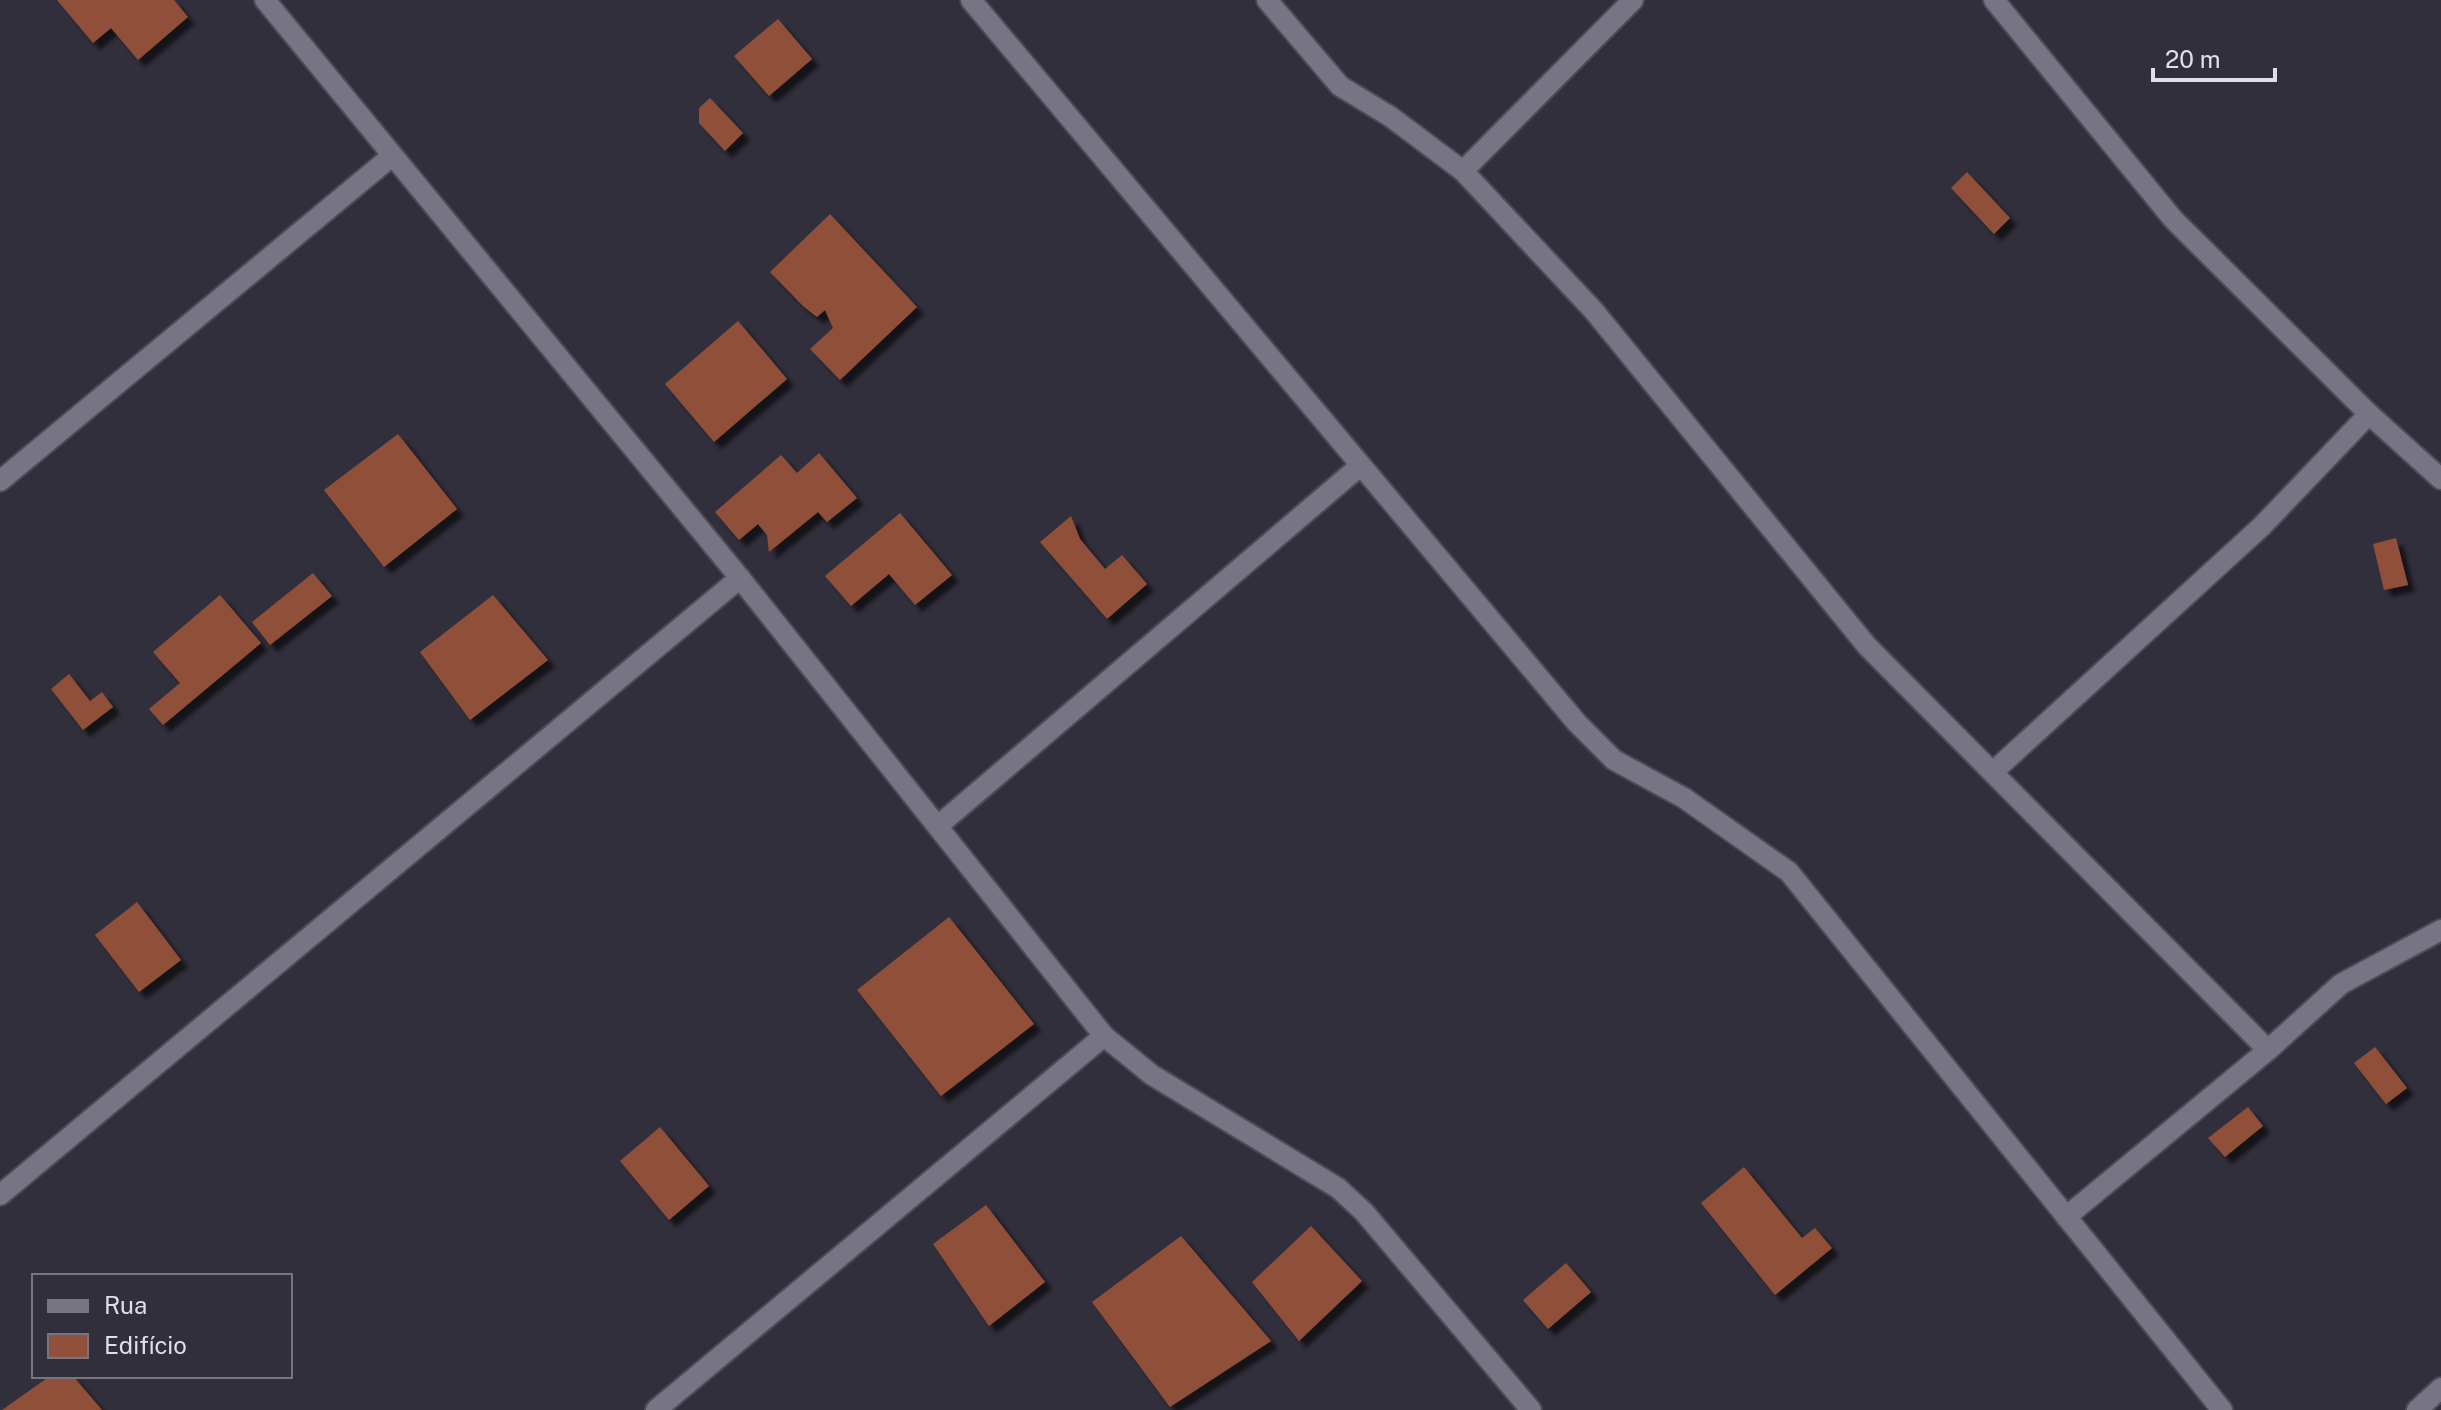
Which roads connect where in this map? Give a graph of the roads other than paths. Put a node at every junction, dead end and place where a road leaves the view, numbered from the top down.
1 (265, 0) edge
2 (971, 0) edge
3 (1267, 0) edge
4 (1633, 0) edge
5 (1994, 0) edge
6 (392, 156) junction
7 (1463, 171) junction
8 (2369, 414) junction
9 (1360, 466) junction
10 (2441, 479) edge
11 (0, 481) edge
12 (740, 578) junction
13 (1994, 771) junction
14 (939, 825) junction
15 (2441, 930) edge
16 (1104, 1036) junction
17 (2268, 1050) junction
18 (0, 1195) edge
19 (2066, 1217) junction
20 (2441, 1388) edge
21 (1525, 1403) edge
22 (656, 1410) edge
23 (1502, 1410) edge
24 (2222, 1410) edge
25 (2417, 1410) edge

1 - 6 street
2 - 9 street
3 - 7 street
4 - 7 street
5 - 8 street
6 - 11 street
6 - 12 street
7 - 13 street
8 - 10 street
8 - 13 street
9 - 14 street
9 - 19 street
12 - 14 street
12 - 18 street
13 - 17 street
14 - 16 street
15 - 17 street
16 - 21 street
16 - 22 street
17 - 19 street
19 - 24 street
20 - 25 street
21 - 23 street

